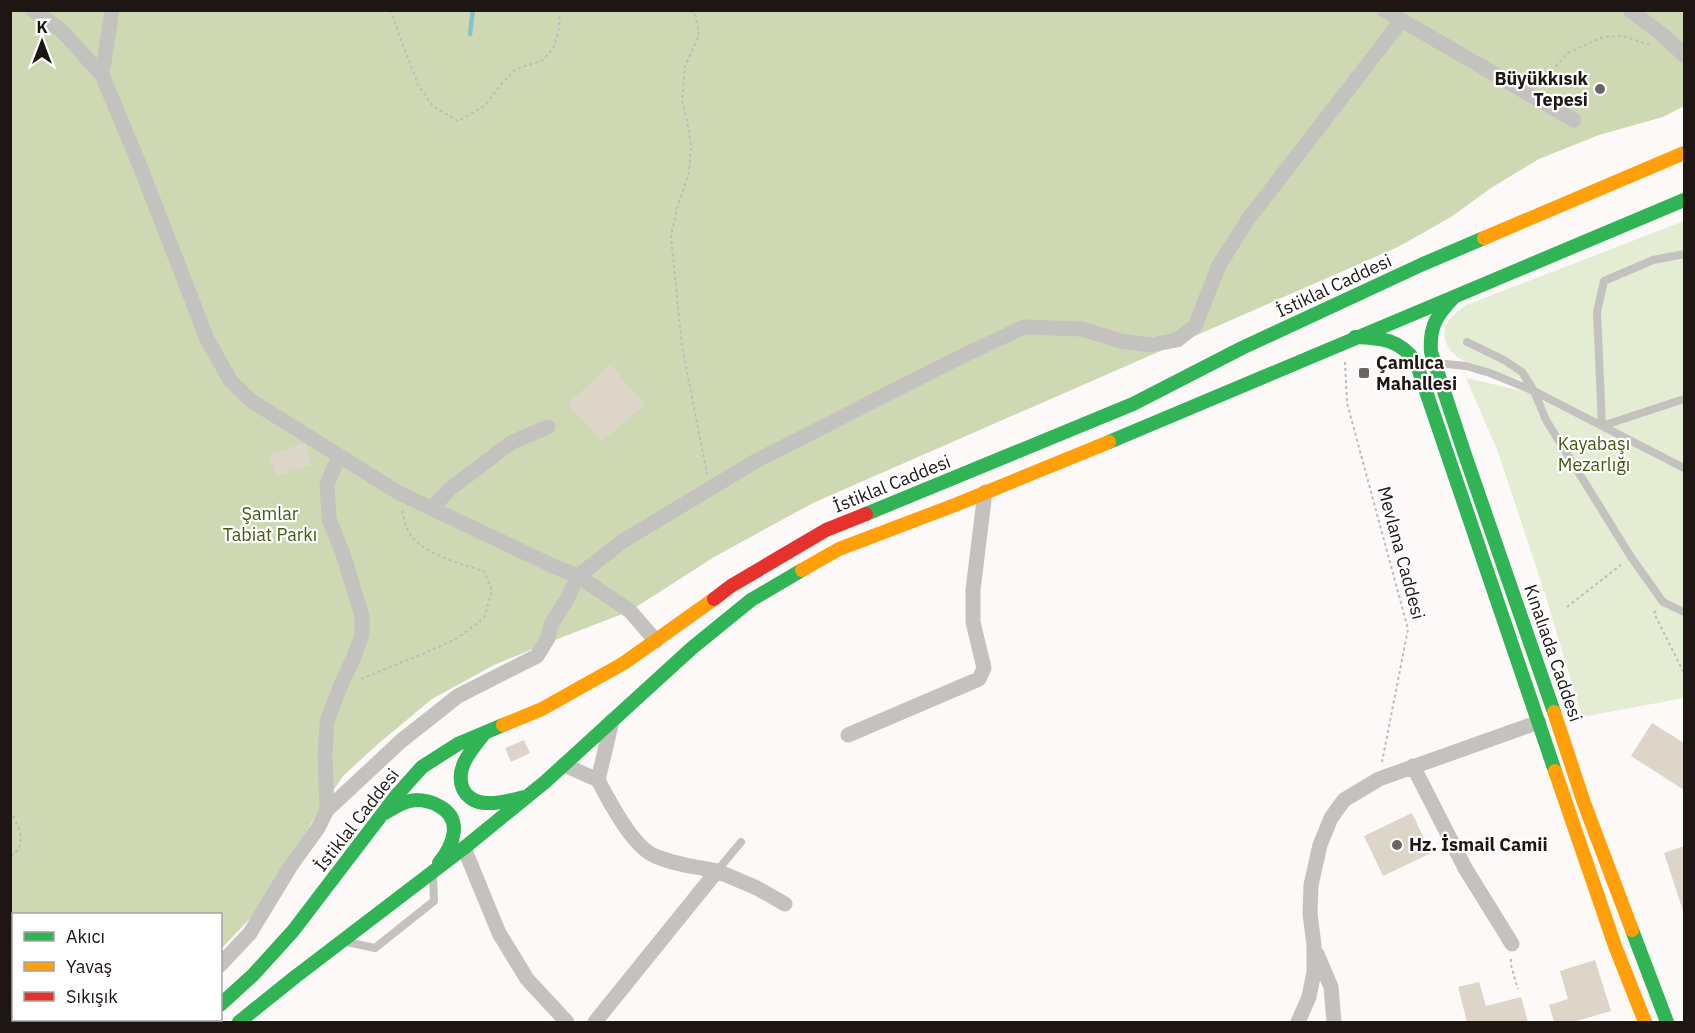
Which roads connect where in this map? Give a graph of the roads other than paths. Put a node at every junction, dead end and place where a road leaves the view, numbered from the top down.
1 (33, 10) edge
2 (112, 10) edge
3 (1384, 10) edge
4 (1630, 10) edge
5 (1401, 21) junction
6 (1684, 55) edge
7 (102, 75) junction
8 (1574, 120) dead end
9 (1684, 153) edge
10 (1684, 200) edge
11 (1684, 254) edge
12 (1454, 297) junction
13 (1419, 334) junction
14 (1355, 337) junction
15 (1467, 342) dead end
16 (1403, 347) junction
17 (1435, 363) junction
18 (1534, 391) junction
19 (1684, 399) edge
20 (1602, 426) junction
21 (548, 427) dead end
22 (339, 456) junction
23 (1684, 468) edge
24 (985, 492) junction
25 (432, 508) junction
26 (578, 576) junction
27 (1684, 612) edge
28 (656, 641) junction
29 (612, 721) junction
30 (1539, 722) junction
31 (484, 734) junction
32 (848, 735) dead end
33 (564, 765) junction
34 (1413, 766) junction
35 (598, 780) junction
36 (529, 796) junction
37 (327, 810) junction
38 (384, 813) junction
39 (741, 842) dead end
40 (464, 848) junction
41 (717, 871) junction
42 (433, 872) junction
43 (784, 904) dead end
44 (343, 941) junction
45 (1512, 944) road end
46 (1314, 945) junction
47 (222, 963) edge
48 (222, 1003) edge
49 (238, 1023) edge
50 (567, 1023) edge
51 (595, 1023) edge
52 (1298, 1023) edge
53 (1334, 1023) edge
54 (1645, 1023) edge
55 (1667, 1023) edge

1 - 7 street
2 - 7 street
3 - 5 street
4 - 6 street
5 - 8 street
5 - 26 street
7 - 22 street
9 - 28 main road, İstiklal Caddesi
10 - 12 main road
11 - 20 lane
12 - 13 main road
12 - 14 main road
13 - 16 main road
13 - 17 main road, Kınalıada Caddesi
14 - 16 main road
14 - 24 main road
15 - 18 lane
16 - 30 main road, Kınalıada Caddesi
17 - 18 lane
17 - 55 main road, Kınalıada Caddesi
18 - 20 lane
18 - 27 lane
19 - 20 lane
20 - 23 lane
21 - 25 street
22 - 25 street
22 - 37 street
24 - 29 main road
24 - 32 street
25 - 26 street
26 - 28 street
26 - 37 street
28 - 31 main road, İstiklal Caddesi
29 - 33 main road
29 - 35 street
30 - 34 street
30 - 54 main road, Kınalıada Caddesi
31 - 36 main road
31 - 38 main road, İstiklal Caddesi
33 - 35 street
33 - 36 main road
34 - 45 street
34 - 46 street
35 - 41 street
36 - 40 main road
37 - 47 street
38 - 42 main road
38 - 48 main road, İstiklal Caddesi
39 - 41 lane
40 - 42 main road
40 - 50 street
41 - 43 street
41 - 51 street
42 - 44 main road
42 - 44 lane
44 - 49 main road
46 - 52 street
46 - 53 street

